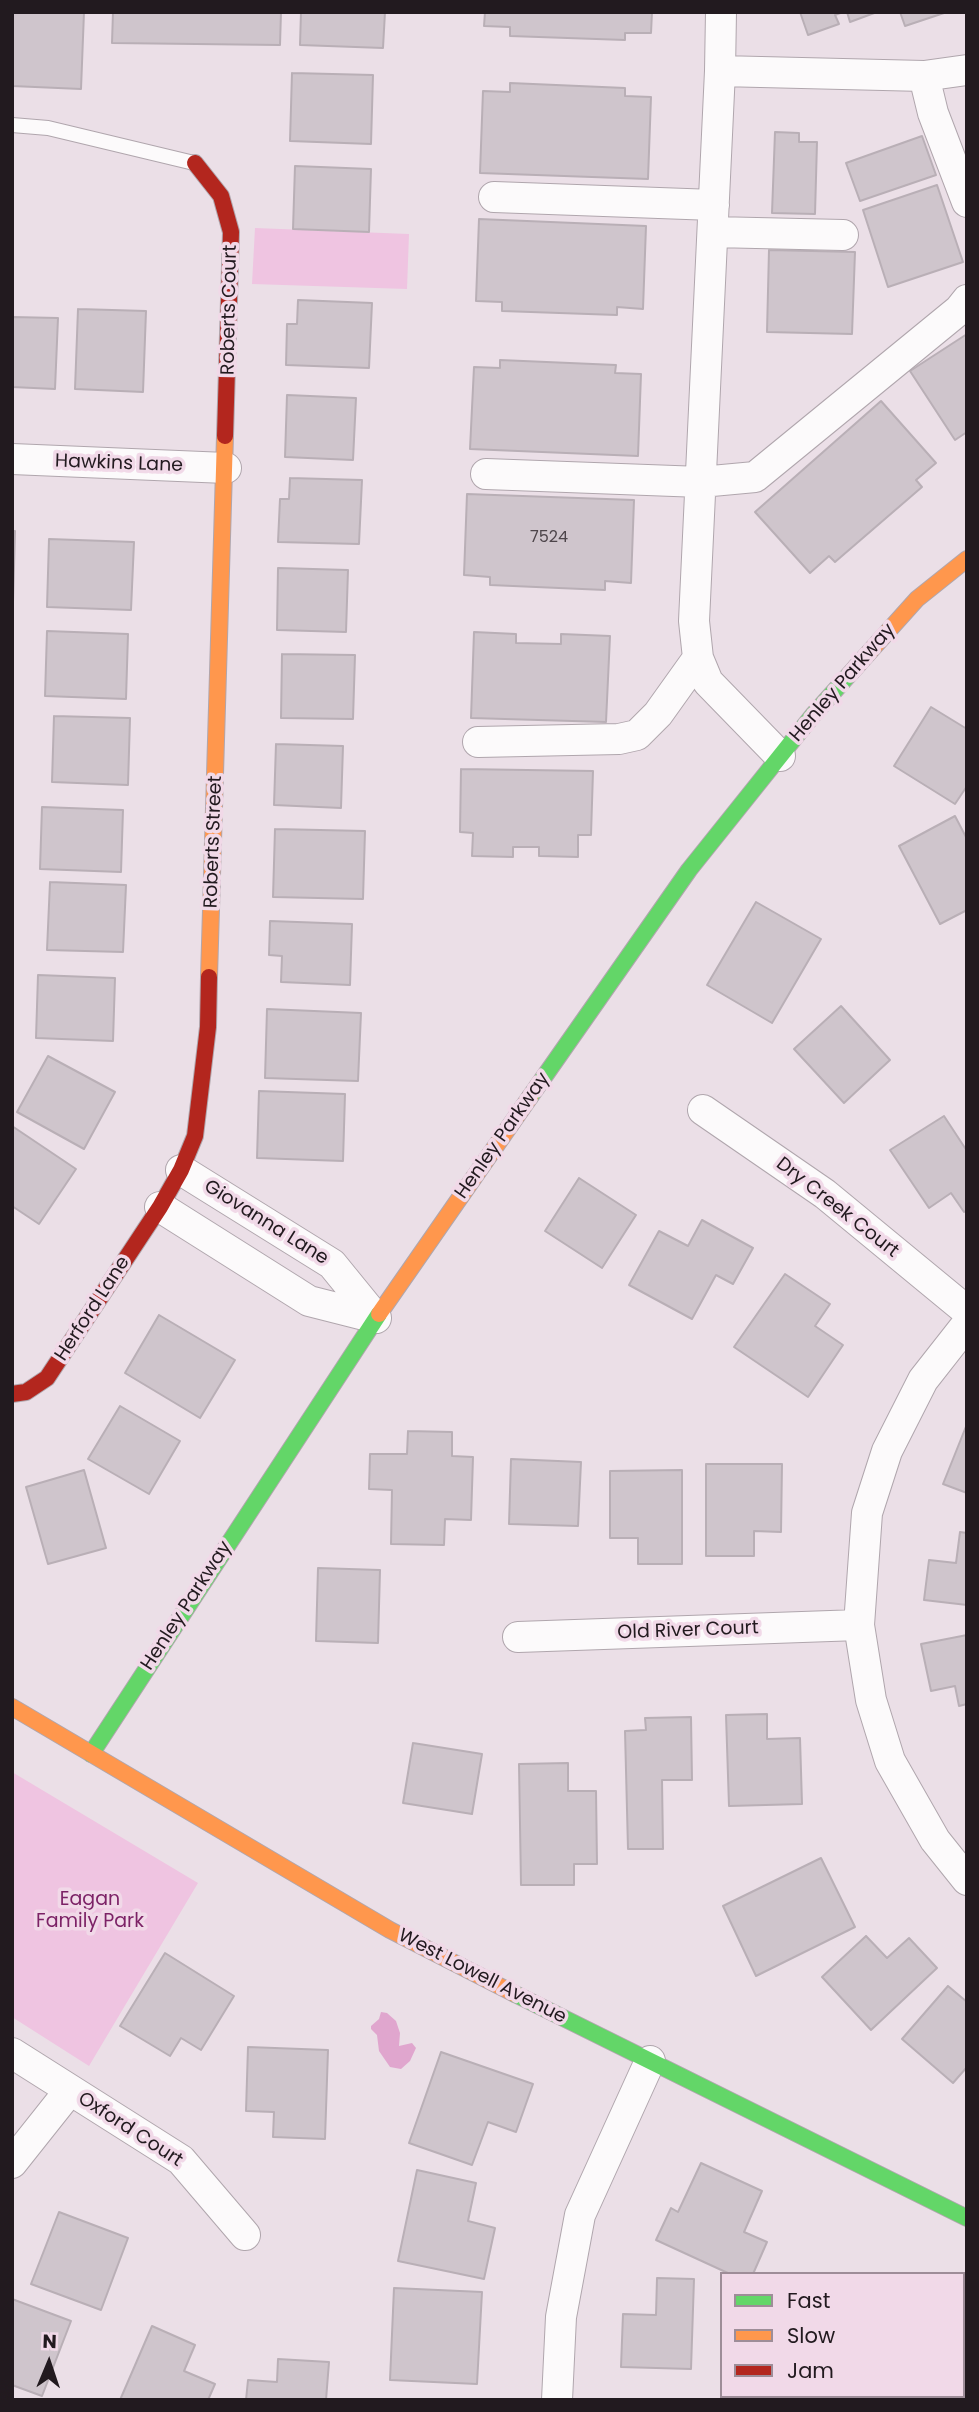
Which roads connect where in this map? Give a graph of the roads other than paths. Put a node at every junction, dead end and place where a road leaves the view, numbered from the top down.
1 (721, 12) edge
2 (967, 70) edge
3 (720, 71) junction
4 (924, 76) junction
5 (12, 125) edge
6 (195, 163) joint
7 (494, 198) dead end
8 (967, 202) edge
9 (714, 218) junction
10 (843, 235) dead end
11 (967, 300) edge
12 (12, 459) edge
13 (226, 468) junction
14 (486, 474) dead end
15 (701, 482) junction
16 (967, 559) edge
17 (698, 658) junction
18 (478, 742) dead end
19 (780, 756) junction
20 (703, 1110) dead end
21 (181, 1170) junction
22 (160, 1207) junction
23 (967, 1311) edge
24 (376, 1318) junction
25 (967, 1324) edge
26 (12, 1394) edge
27 (859, 1625) junction
28 (518, 1637) dead end
29 (12, 1707) edge
30 (91, 1754) junction
31 (967, 1880) edge
32 (12, 2053) edge
33 (650, 2061) junction
34 (70, 2090) junction
35 (12, 2163) edge
36 (967, 2218) edge
37 (245, 2235) dead end
38 (557, 2400) edge

1 - 3 street
2 - 4 street
3 - 4 street
3 - 9 street
4 - 8 street
5 - 6 lane
6 - 13 street, Roberts Court
7 - 9 street
9 - 10 street
9 - 15 street
11 - 15 street
12 - 13 street, Hawkins Lane
13 - 21 street, Roberts Street
14 - 15 street
15 - 17 street
16 - 19 street, Henley Parkway
17 - 18 street
17 - 19 street
19 - 24 street, Henley Parkway
20 - 23 street, Dry Creek Court
21 - 22 street, Roberts Street
21 - 24 street, Giovanna Lane
22 - 24 street
22 - 26 street, Herford Lane
24 - 30 street, Henley Parkway
25 - 27 street
27 - 28 street, Old River Court
27 - 31 street
29 - 30 street, West Lowell Avenue
30 - 33 street, West Lowell Avenue
32 - 34 street, Oxford Court
33 - 36 street, West Lowell Avenue
33 - 38 street
34 - 35 street
34 - 37 street, Oxford Court

